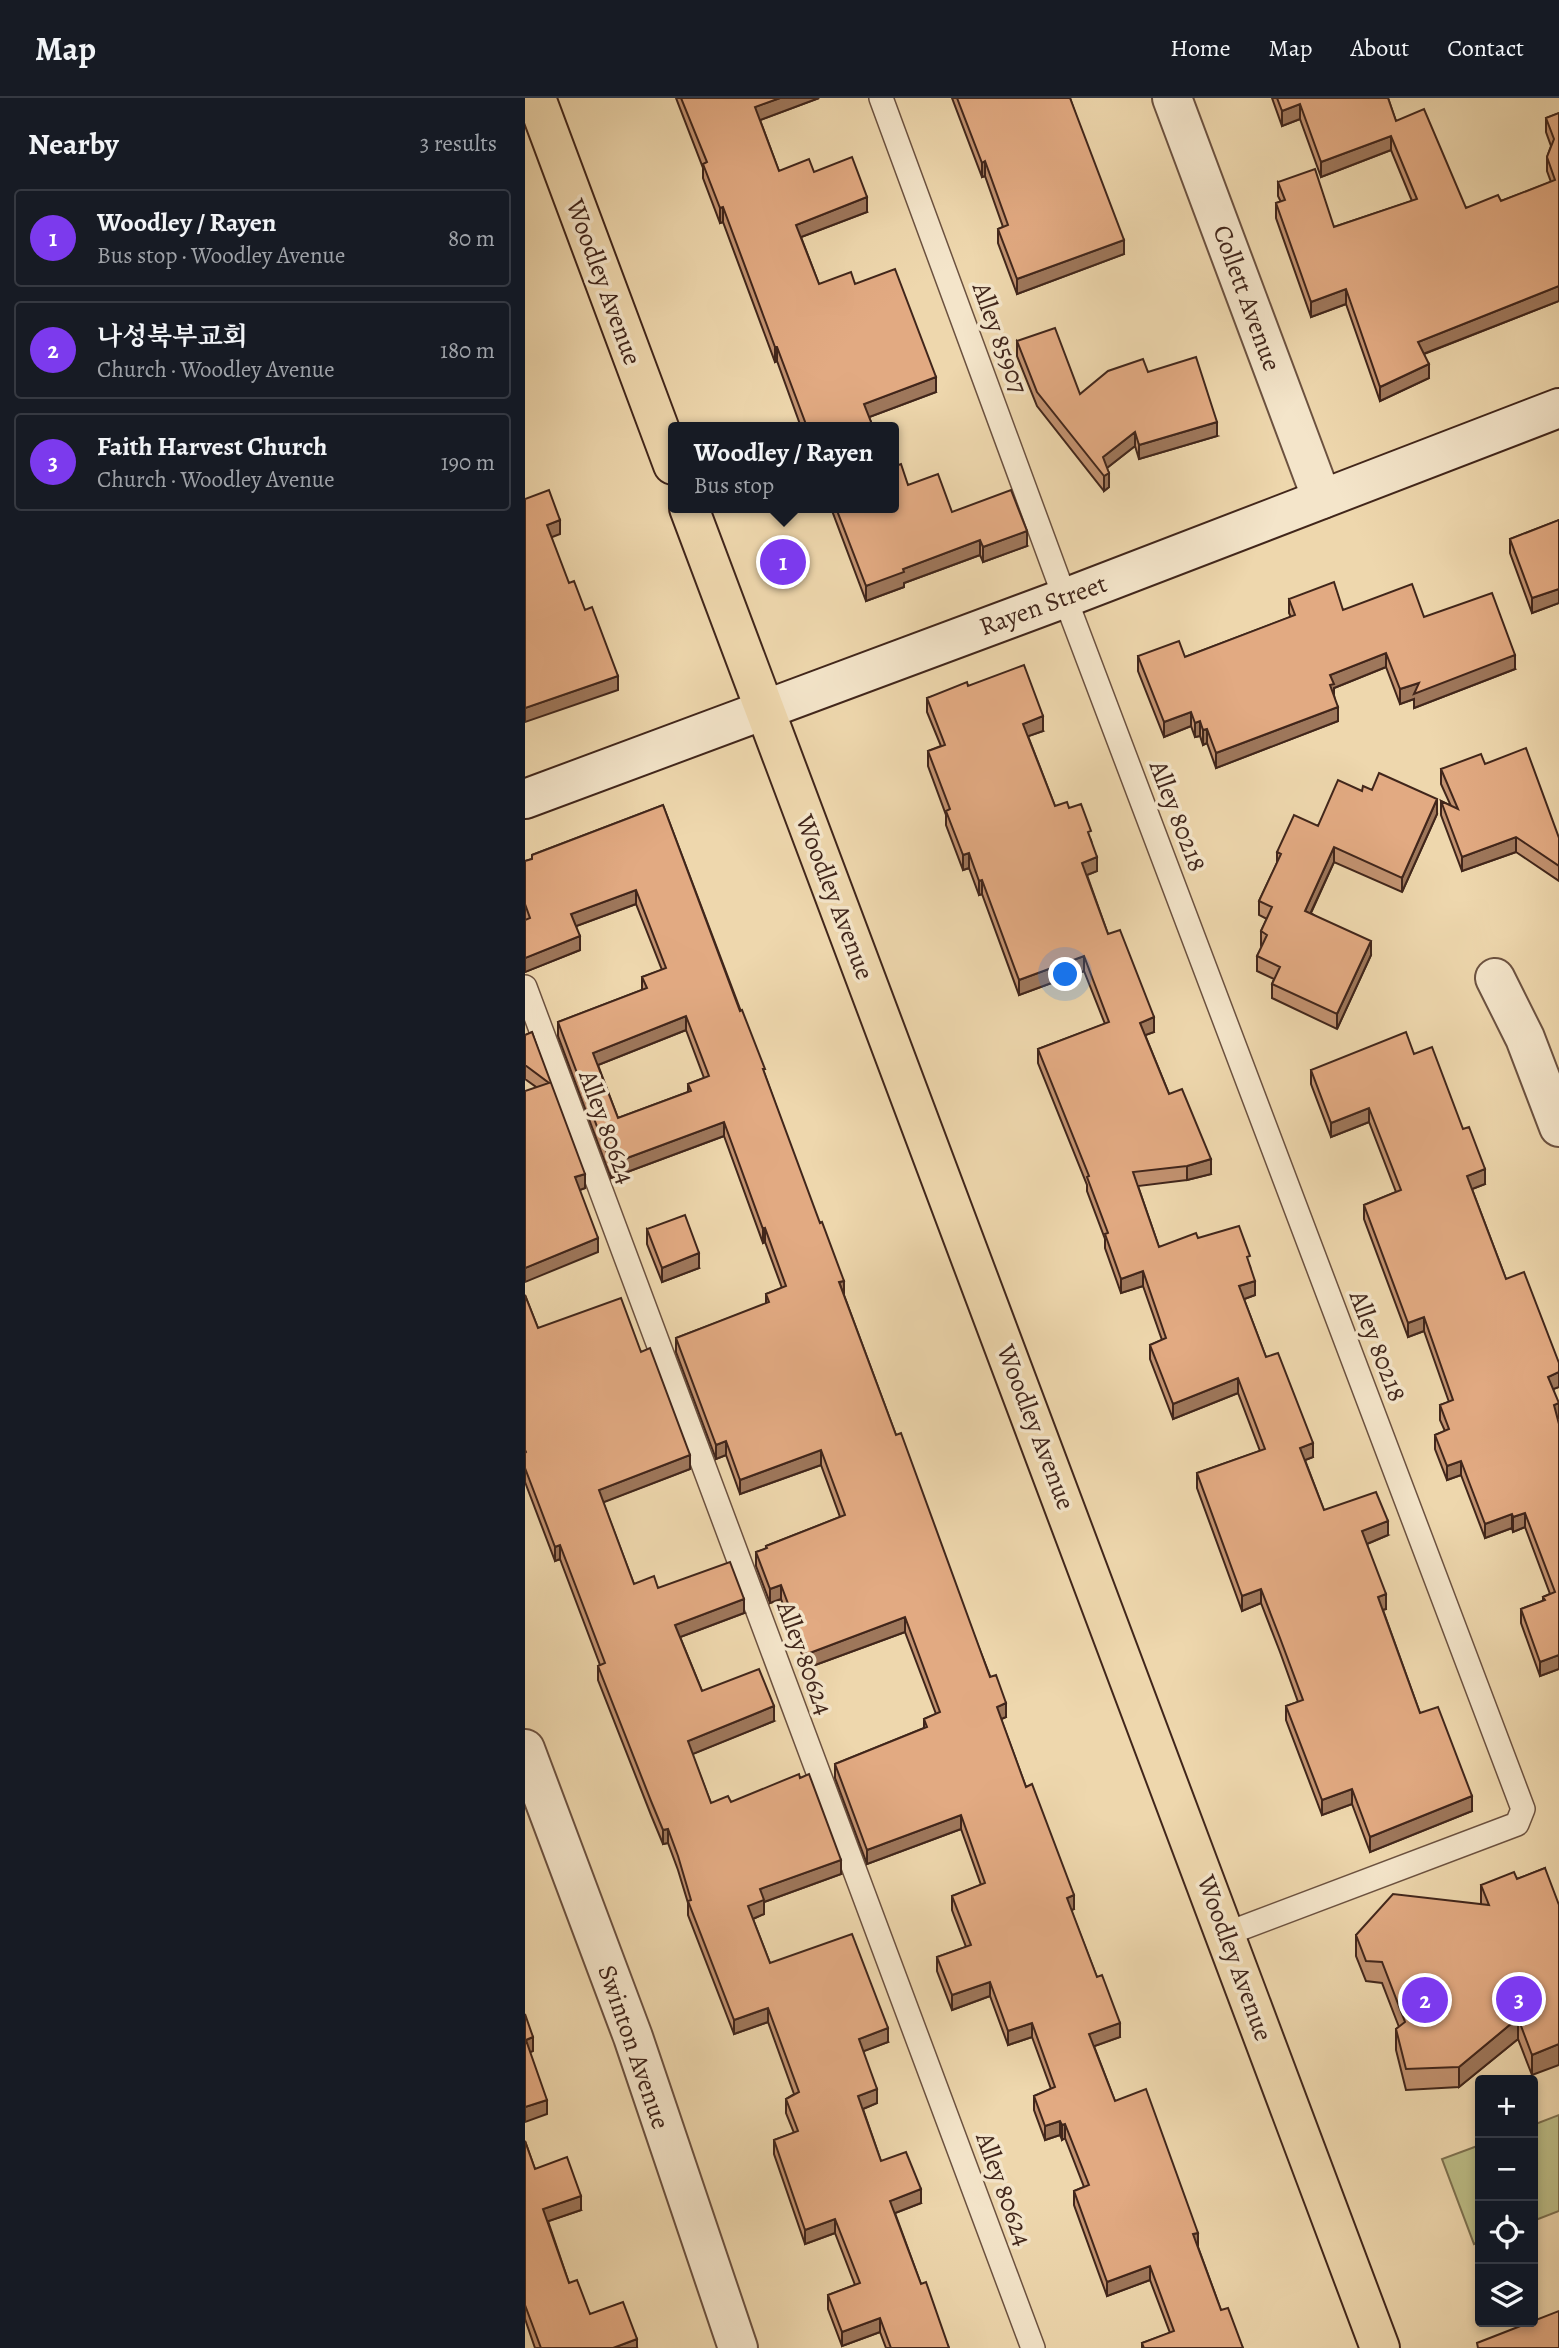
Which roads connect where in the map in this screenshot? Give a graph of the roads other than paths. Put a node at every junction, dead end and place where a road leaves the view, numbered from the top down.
1 (536, 98) edge
2 (881, 98) edge
3 (1172, 98) edge
4 (1559, 408) edge
5 (668, 452) edge
6 (1322, 499) junction
7 (691, 513) edge
8 (1065, 597) junction
9 (764, 709) junction
10 (525, 799) edge
11 (1495, 978) dead end
12 (525, 987) edge
13 (1559, 1127) edge
14 (525, 1749) edge
15 (1226, 1934) junction
16 (738, 2348) edge
17 (1033, 2348) edge
18 (1380, 2348) edge

1 - 5 main road, Woodley Avenue
2 - 8 lane, Alley 85907
3 - 6 street, Collett Avenue
4 - 6 street, Rayen Street
6 - 8 street, Rayen Street
7 - 9 main road, Woodley Avenue
8 - 9 street, Rayen Street
8 - 15 lane, Alley 80218
9 - 10 street, Rayen Street
9 - 15 main road, Woodley Avenue
11 - 13 street
12 - 17 lane, Alley 80624
14 - 16 street, Swinton Avenue
15 - 18 main road, Woodley Avenue

